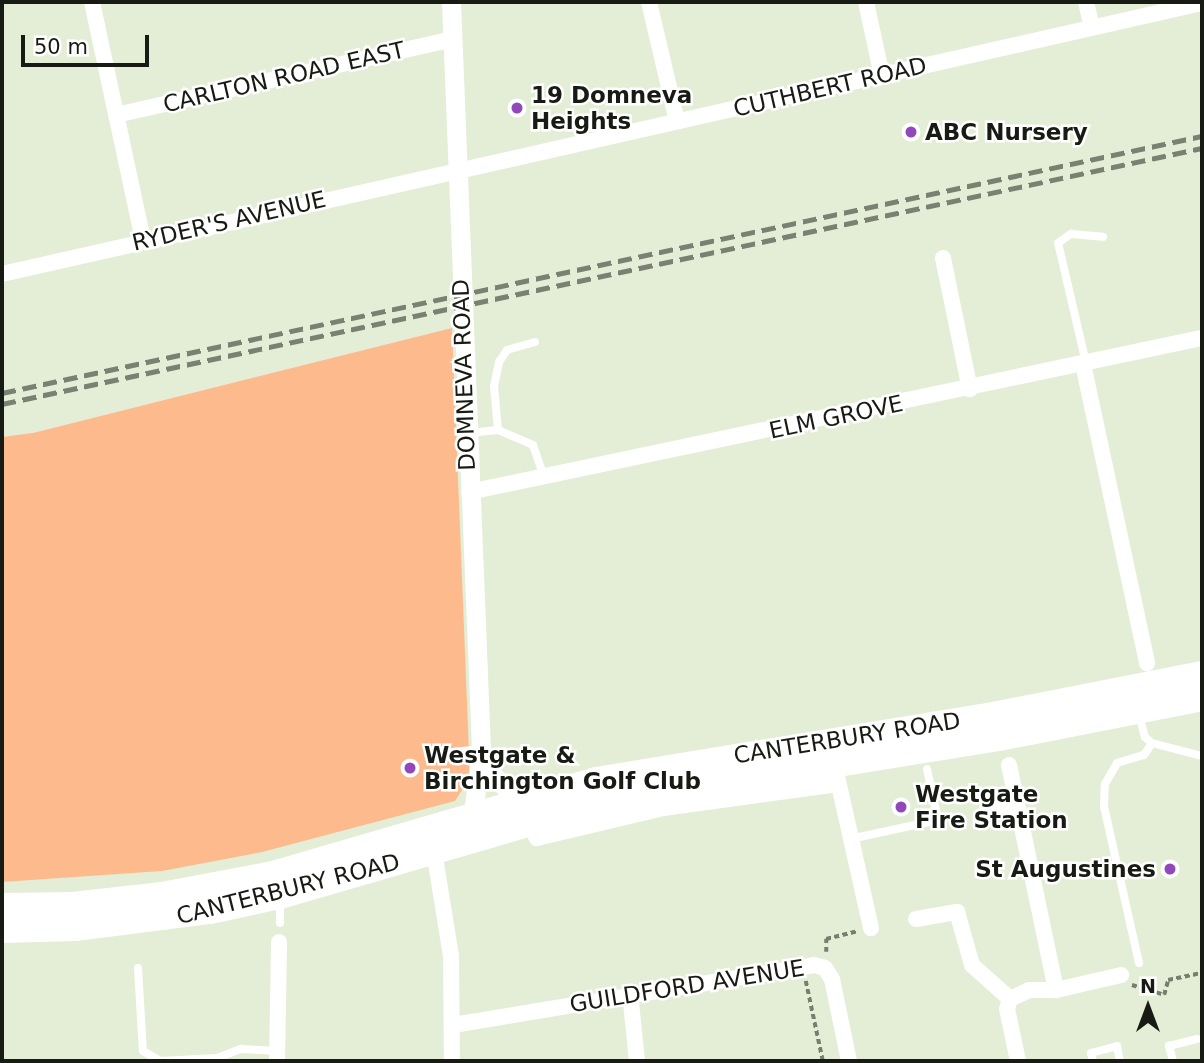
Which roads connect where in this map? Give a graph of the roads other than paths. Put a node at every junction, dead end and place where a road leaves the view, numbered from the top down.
1 (92, 2) edge
2 (451, 2) edge
3 (649, 2) edge
4 (866, 2) edge
5 (1086, 2) edge
6 (1202, 3) edge
7 (1092, 27) junction
8 (452, 39) junction
9 (882, 76) junction
10 (116, 115) junction
11 (677, 121) junction
12 (457, 169) junction
13 (1104, 237) dead end
14 (144, 240) junction
15 (943, 258) dead end
16 (2, 274) edge
17 (1202, 338) edge
18 (534, 342) dead end
19 (1085, 363) junction
20 (970, 389) junction
21 (498, 430) junction
22 (467, 433) junction
23 (544, 477) junction
24 (469, 492) junction
25 (1147, 663) dead end
26 (1202, 674) edge
27 (1202, 698) edge
28 (1138, 711) junction
29 (1152, 743) junction
30 (481, 749) junction
31 (453, 752) dead end
32 (1202, 757) edge
33 (835, 763) junction
34 (1009, 765) dead end
35 (927, 768) dead end
36 (1017, 806) junction
37 (523, 811) junction
38 (473, 813) junction
39 (986, 813) dead end
40 (850, 839) junction
41 (434, 851) junction
42 (280, 896) junction
43 (2, 906) edge
44 (916, 919) dead end
45 (281, 923) dead end
46 (871, 928) road end
47 (2, 930) edge
48 (279, 942) dead end
49 (1139, 963) dead end
50 (138, 968) dead end
51 (1121, 975) road end
52 (1056, 990) junction
53 (630, 993) junction
54 (1010, 999) junction
55 (453, 1025) junction
56 (1197, 1040) dead end
57 (277, 1056) edge
58 (452, 1061) edge
59 (637, 1061) edge
60 (849, 1061) edge
61 (1018, 1061) edge
62 (1093, 1061) edge
63 (1120, 1061) edge
64 (1173, 1061) edge

1 - 10 street
2 - 8 street, DOMNEVA ROAD
3 - 11 street
4 - 9 street
5 - 7 street
6 - 7 street, CUTHBERT ROAD
7 - 9 street, CUTHBERT ROAD
8 - 10 street, CARLTON ROAD EAST
8 - 12 street, DOMNEVA ROAD
9 - 11 street, CUTHBERT ROAD
10 - 14 street
11 - 12 street, CUTHBERT ROAD
12 - 14 street, RYDER'S AVENUE
12 - 22 street, DOMNEVA ROAD
13 - 19 lane
14 - 16 street, RYDER'S AVENUE
15 - 20 street
17 - 19 street, ELM GROVE
18 - 21 lane
19 - 20 street, ELM GROVE
19 - 25 street
20 - 23 street, ELM GROVE
21 - 22 lane
21 - 23 lane
22 - 24 street, DOMNEVA ROAD
23 - 24 street, ELM GROVE
24 - 30 street, DOMNEVA ROAD
26 - 33 highway, CANTERBURY ROAD
27 - 28 highway, CANTERBURY ROAD
28 - 29 lane
28 - 33 highway, CANTERBURY ROAD
29 - 32 lane
29 - 49 lane
30 - 31 lane
30 - 37 street, DOMNEVA ROAD
30 - 38 street, DOMNEVA ROAD
33 - 37 highway, CANTERBURY ROAD
33 - 37 street, CANTERBURY ROAD
33 - 40 street
34 - 36 street
35 - 40 lane
36 - 39 street
36 - 52 street
37 - 38 highway, CANTERBURY ROAD
37 - 41 highway, CANTERBURY ROAD
38 - 43 highway, CANTERBURY ROAD
40 - 46 street
41 - 42 highway, CANTERBURY ROAD
41 - 55 street
42 - 45 lane
42 - 47 highway, CANTERBURY ROAD
44 - 54 street
48 - 57 street
50 - 57 lane
51 - 52 street
52 - 54 street
53 - 55 street, GUILDFORD AVENUE
53 - 59 street
53 - 60 street, GUILDFORD AVENUE
54 - 61 street
55 - 58 street
56 - 64 lane
62 - 63 lane

